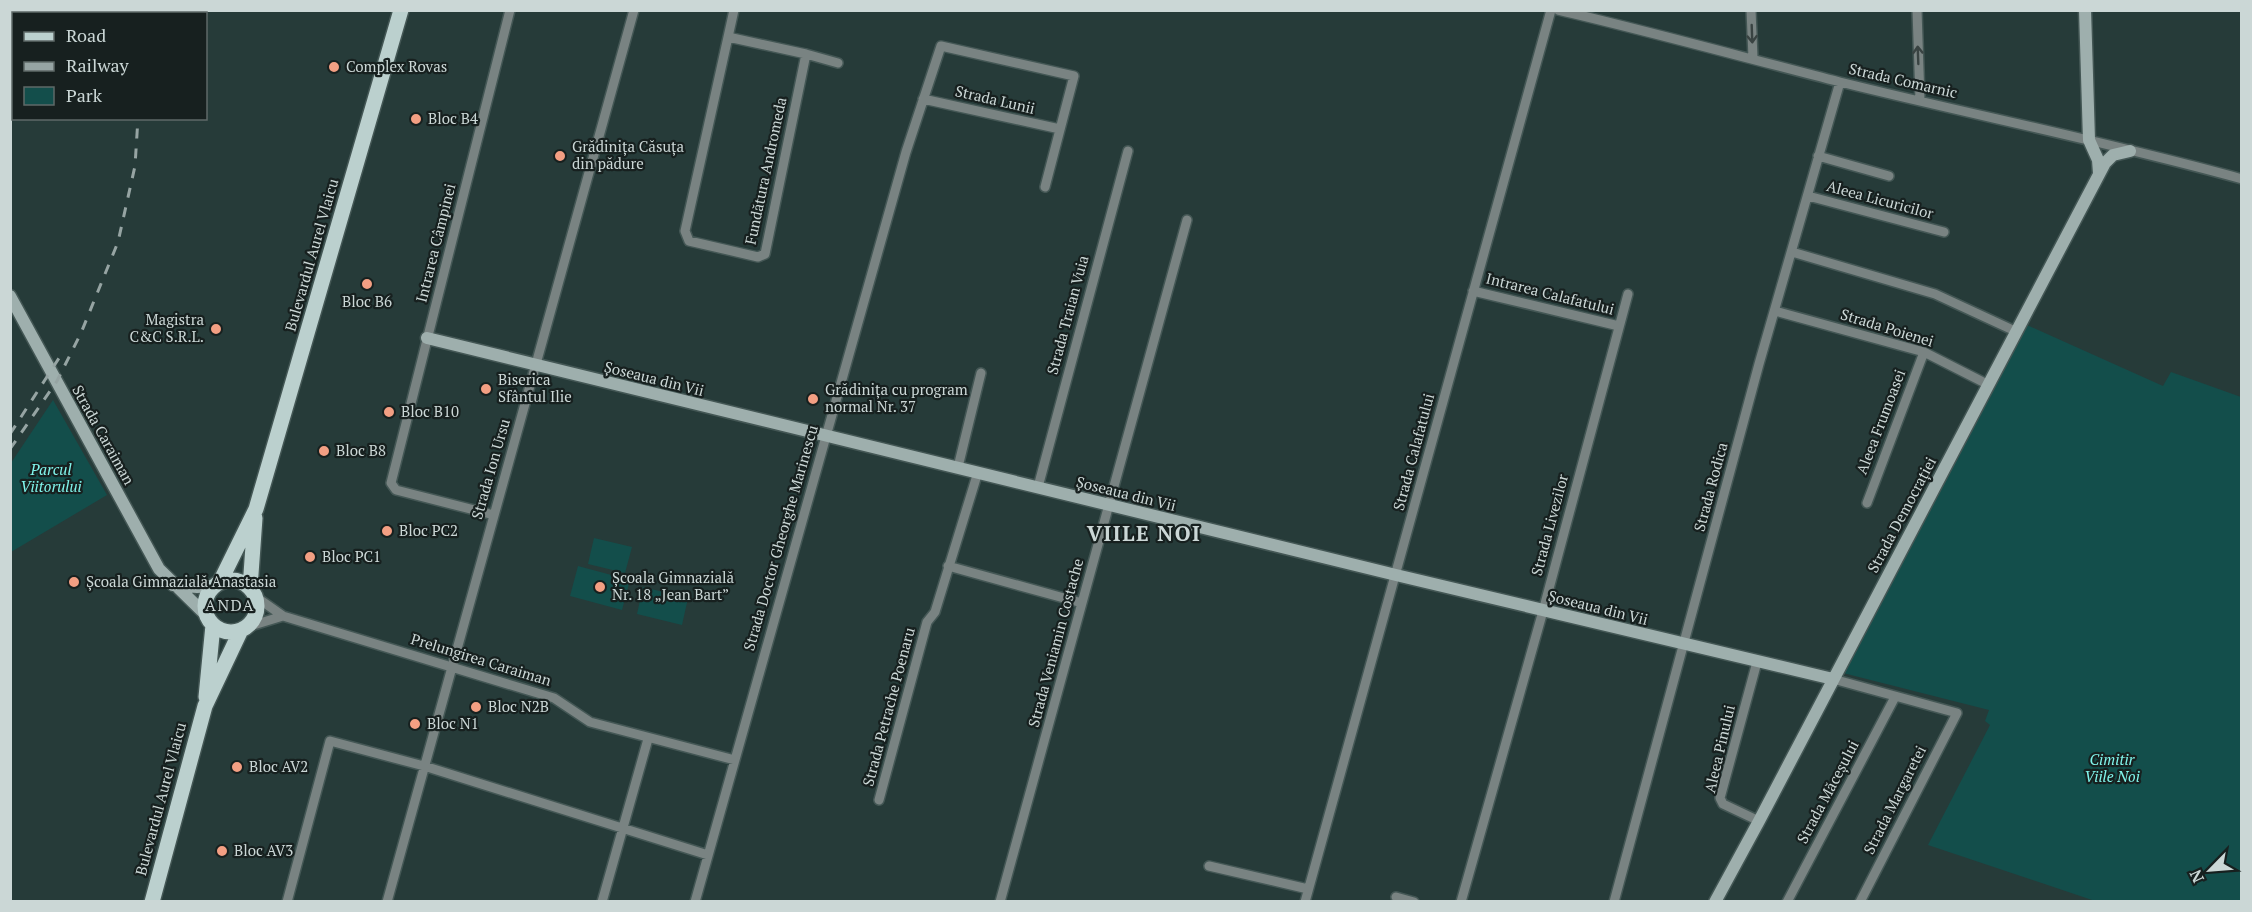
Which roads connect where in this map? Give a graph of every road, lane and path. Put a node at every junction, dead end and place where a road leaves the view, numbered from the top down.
1 (401, 10) edge
2 (510, 10) edge
3 (634, 10) edge
4 (734, 10) edge
5 (1551, 10) edge
6 (1558, 10) edge
7 (1751, 10) edge
8 (1917, 10) edge
9 (2085, 10) edge
10 (1570, 12) edge
11 (728, 37) junction
12 (806, 54) junction
13 (1753, 58) junction
14 (838, 63) dead end
15 (1840, 82) junction
16 (923, 99) junction
17 (1920, 100) junction
18 (1060, 129) junction
19 (2089, 140) junction
20 (1128, 151) dead end
21 (2130, 151) junction
22 (1818, 156) junction
23 (2099, 173) junction
24 (1889, 176) dead end
25 (2241, 179) edge
26 (1045, 187) dead end
27 (1808, 196) junction
28 (1187, 220) dead end
29 (1944, 232) dead end
30 (1792, 252) junction
31 (1473, 291) junction
32 (1628, 294) dead end
33 (10, 296) edge
34 (1775, 311) junction
35 (1619, 326) junction
36 (2014, 331) junction
37 (427, 338) junction
38 (1924, 352) junction
39 (536, 365) junction
40 (981, 373) dead end
41 (1987, 384) junction
42 (825, 436) junction
43 (957, 467) junction
44 (978, 472) junction
45 (1038, 487) junction
46 (1867, 503) dead end
47 (1109, 505) junction
48 (256, 509) junction
49 (494, 515) junction
50 (948, 566) junction
51 (1396, 575) junction
52 (217, 584) junction
53 (174, 585) junction
54 (253, 592) junction
55 (1082, 603) junction
56 (1543, 610) junction
57 (283, 616) junction
58 (210, 620) junction
59 (244, 629) junction
60 (1684, 645) junction
61 (1757, 662) junction
62 (452, 667) junction
63 (1833, 679) junction
64 (1894, 697) junction
65 (205, 706) junction
66 (1957, 713) joint
67 (648, 739) junction
68 (735, 760) junction
69 (424, 766) junction
70 (879, 800) dead end
71 (1759, 821) junction
72 (622, 829) junction
73 (708, 855) junction
74 (1209, 866) dead end
75 (1308, 889) junction
76 (1396, 897) dead end
77 (152, 902) edge
78 (287, 902) edge
79 (387, 902) edge
80 (602, 902) edge
81 (695, 902) edge
82 (1000, 902) edge
83 (1305, 902) edge
84 (1414, 902) edge
85 (1461, 902) edge
86 (1614, 902) edge
87 (1714, 902) edge
88 (1787, 902) edge
89 (1860, 902) edge

1 - 48 main road, Bulevardul Aurel Vlaicu
2 - 37 street, Intrarea Câmpinei
3 - 39 street, Strada Ion Ursu
4 - 11 street
5 - 31 street, Strada Calafatului
6 - 10 street, Strada Comarnic
7 -> 13 street
17 -> 8 street
9 - 19 street
10 - 13 street, Strada Comarnic
11 - 12 street
11 - 12 street, Fundătura Andromeda
12 - 14 street
13 - 15 street, Strada Comarnic
15 - 17 street, Strada Comarnic
15 - 22 street, Strada Rodica
16 - 18 street, Strada Lunii
16 - 18 street, Strada Doctor Gheorghe Marinescu
16 - 42 street, Strada Doctor Gheorghe Marinescu
17 - 19 street, Strada Comarnic
18 - 26 street
19 - 21 street, Strada Comarnic
19 - 23 street
20 - 45 street, Strada Traian Vuia
21 - 23 street, Strada Democrației
21 - 25 street, Strada Comarnic
22 - 24 street
22 - 27 street, Strada Rodica
23 - 36 street, Strada Democrației
27 - 29 street, Aleea Licuricilor
27 - 30 street, Strada Rodica
28 - 47 street, Strada Veniamin Costache
30 - 34 street, Strada Rodica
30 - 36 street
31 - 35 street, Intrarea Calafatului
31 - 51 street, Strada Calafatului
32 - 35 street, Strada Livezilor
33 - 53 street, Strada Caraiman
34 - 38 street, Strada Poienei
34 - 60 street, Strada Rodica
35 - 56 street, Strada Livezilor
36 - 41 street, Strada Democrației
37 - 39 street, Șoseaua din Vii
37 - 49 street, Intrarea Câmpinei
38 - 41 street, Strada Poienei
38 - 46 street, Aleea Frumoasei
39 - 42 street, Șoseaua din Vii
39 - 49 street, Strada Ion Ursu
40 - 43 street
41 - 63 street, Strada Democrației
42 - 43 street, Șoseaua din Vii
42 - 68 street, Strada Doctor Gheorghe Marinescu
43 - 44 street, Șoseaua din Vii
44 - 45 street, Șoseaua din Vii
44 - 50 street, Strada Petrache Poenaru
45 - 47 street, Șoseaua din Vii
47 - 51 street, Șoseaua din Vii
47 - 55 street, Strada Veniamin Costache
48 - 52 main road, Bulevardul Aurel Vlaicu
48 - 54 main road, Bulevardul Aurel Vlaicu
49 - 62 street, Strada Ion Ursu
50 - 55 street
50 - 70 street, Strada Petrache Poenaru
51 - 56 street, Șoseaua din Vii
51 - 75 street, Strada Calafatului
52 - 53 street
52 - 54 main road
52 - 58 main road
53 - 58 street, Strada Caraiman
54 - 57 street, Prelungirea Caraiman
54 - 59 main road
55 - 82 street, Strada Veniamin Costache
56 - 60 street, Șoseaua din Vii
56 - 85 street, Strada Livezilor
57 - 59 street
57 - 62 street, Prelungirea Caraiman
58 - 59 main road
58 - 65 main road, Bulevardul Aurel Vlaicu
59 - 65 main road, Bulevardul Aurel Vlaicu
60 - 61 street, Șoseaua din Vii
60 - 86 street, Strada Rodica
61 - 63 street, Șoseaua din Vii
61 - 71 street, Aleea Pinului
62 - 67 street, Prelungirea Caraiman
62 - 69 street, Strada Ion Ursu
63 - 64 street, Șoseaua din Vii
63 - 71 street, Strada Democrației
64 - 66 street, Șoseaua din Vii
64 - 88 street, Strada Măceșului
65 - 77 main road, Bulevardul Aurel Vlaicu
66 - 89 street, Strada Margaretei
67 - 68 street, Prelungirea Caraiman
67 - 72 street
68 - 73 street, Strada Doctor Gheorghe Marinescu
69 - 72 street
69 - 78 street
69 - 79 street, Strada Ion Ursu
71 - 87 street, Strada Democrației
72 - 73 street
72 - 80 street
73 - 81 street, Strada Doctor Gheorghe Marinescu
74 - 75 street
75 - 83 street, Strada Calafatului
76 - 84 street

